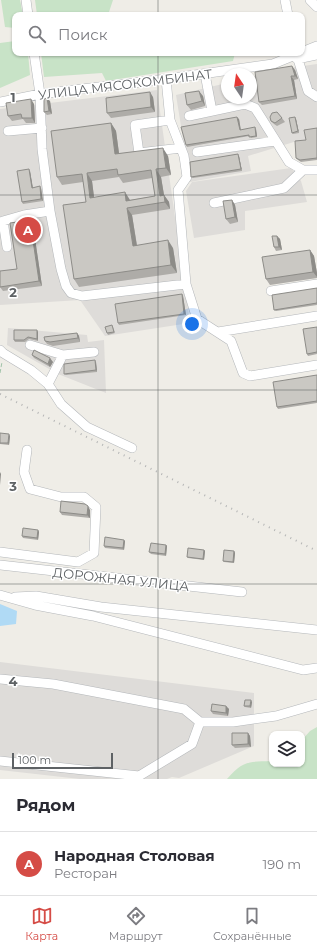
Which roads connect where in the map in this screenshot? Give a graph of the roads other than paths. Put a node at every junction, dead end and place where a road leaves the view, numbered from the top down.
1 (26, 0) edge
2 (285, 0) edge
3 (310, 0) edge
4 (317, 7) edge
5 (28, 12) edge
6 (287, 12) edge
7 (317, 46) edge
8 (305, 51) edge
9 (305, 54) edge
10 (317, 55) edge
11 (34, 56) edge
12 (293, 56) edge
13 (299, 56) edge
14 (205, 74) junction
15 (166, 79) junction
16 (40, 94) junction
17 (317, 97) edge
18 (0, 102) edge
19 (212, 111) junction
20 (189, 116) dead end
21 (170, 120) junction
22 (42, 128) junction
23 (8, 131) dead end
24 (275, 141) junction
25 (181, 148) junction
26 (197, 152) dead end
27 (303, 170) junction
28 (317, 170) edge
29 (214, 203) dead end
30 (50, 211) junction
31 (2, 221) edge
32 (7, 247) dead end
33 (186, 284) junction
34 (317, 284) edge
35 (271, 291) dead end
36 (317, 316) edge
37 (218, 332) junction
38 (30, 345) dead end
39 (1, 352) edge
40 (94, 352) dead end
41 (63, 355) junction
42 (317, 365) edge
43 (48, 384) junction
44 (132, 448) dead end
45 (27, 450) dead end
46 (0, 552) edge
47 (0, 565) edge
48 (242, 592) dead end
49 (4, 596) edge
50 (317, 630) edge
51 (317, 668) edge
52 (0, 679) edge
53 (317, 704) edge
54 (200, 722) junction
55 (0, 761) edge

1 - 5 street
2 - 6 street
3 - 4 street
7 - 8 street
9 - 10 street
11 - 16 street
12 - 14 street, УЛИЦА МЯСОКОМБИНАТ
13 - 17 street
14 - 15 street, УЛИЦА МЯСОКОМБИНАТ
14 - 19 street
15 - 16 street, УЛИЦА МЯСОКОМБИНАТ
15 - 21 street
16 - 18 street, УЛИЦА МЯСОКОМБИНАТ
16 - 22 street
19 - 20 street
19 - 24 street
21 - 25 street
21 - 25 street
22 - 23 street
22 - 30 street
24 - 26 street
24 - 27 street
25 - 33 street
27 - 28 street
27 - 29 street
30 - 31 street
30 - 33 street
31 - 32 street
33 - 37 street
34 - 35 street
36 - 37 street
37 - 42 street
38 - 41 street
39 - 43 street
40 - 41 street
41 - 43 street
43 - 44 street
45 - 46 street
47 - 48 street, ДОРОЖНАЯ УЛИЦА
49 - 50 street
49 - 51 street
52 - 54 street
53 - 54 street
54 - 55 street

